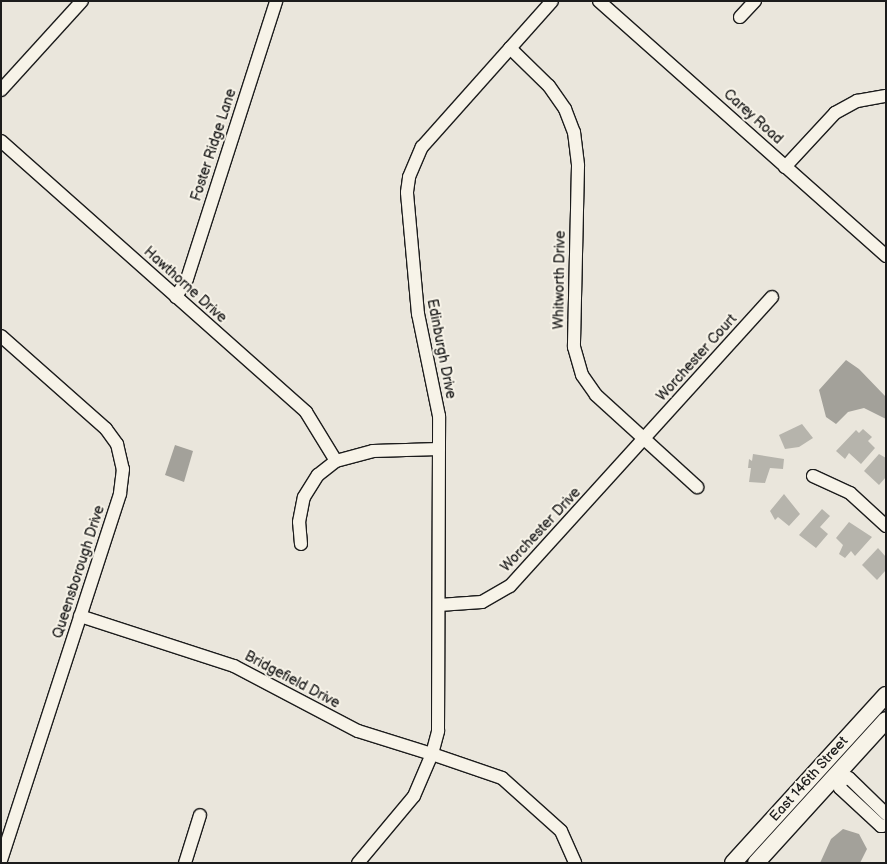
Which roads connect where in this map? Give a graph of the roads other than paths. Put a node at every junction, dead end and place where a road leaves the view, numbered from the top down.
1 (82, 1) edge
2 (276, 1) edge
3 (552, 1) edge
4 (599, 1) edge
5 (755, 1) edge
6 (740, 17) dead end
7 (510, 48) junction
8 (1, 90) edge
9 (886, 96) edge
10 (1, 142) edge
11 (785, 167) junction
12 (886, 256) edge
13 (176, 296) junction
14 (772, 297) dead end
15 (1, 336) edge
16 (643, 439) junction
17 (439, 448) junction
18 (336, 461) junction
19 (813, 476) dead end
20 (697, 487) dead end
21 (886, 526) edge
22 (301, 544) dead end
23 (440, 605) junction
24 (80, 616) junction
25 (886, 695) edge
26 (886, 720) edge
27 (432, 754) junction
28 (824, 764) junction
29 (838, 777) junction
30 (886, 814) edge
31 (200, 815) dead end
32 (886, 825) edge
33 (1, 860) edge
34 (12, 863) edge
35 (185, 863) edge
36 (358, 863) edge
37 (575, 863) edge
38 (733, 863) edge
39 (756, 863) edge

1 - 8 street
2 - 13 street, Foster Ridge Lane
3 - 7 street, Edinburgh Drive
4 - 11 street, Carey Road
5 - 6 street
7 - 16 street, Whitworth Drive
7 - 17 street, Edinburgh Drive
9 - 11 street
10 - 13 street, Hawthorne Drive
11 - 12 street, Carey Road
13 - 18 street, Hawthorne Drive
14 - 16 street, Worchester Court
15 - 24 street, Queensborough Drive
16 - 20 street, Whitworth Drive
16 - 23 street, Worchester Drive
17 - 18 street
17 - 23 street, Edinburgh Drive
18 - 22 street
19 - 21 street
23 - 27 street, Edinburgh Drive
24 - 27 street, Bridgefield Drive
24 - 33 street, Queensborough Drive
25 - 28 main road, East 146th Street
26 - 29 main road, East 146th Street
27 - 36 street, Edinburgh Drive
27 - 37 street, Bridgefield Drive
28 - 29 street
28 - 38 main road, East 146th Street
29 - 30 street
29 - 32 street
29 - 39 main road, East 146th Street
31 - 35 street
33 - 34 street

